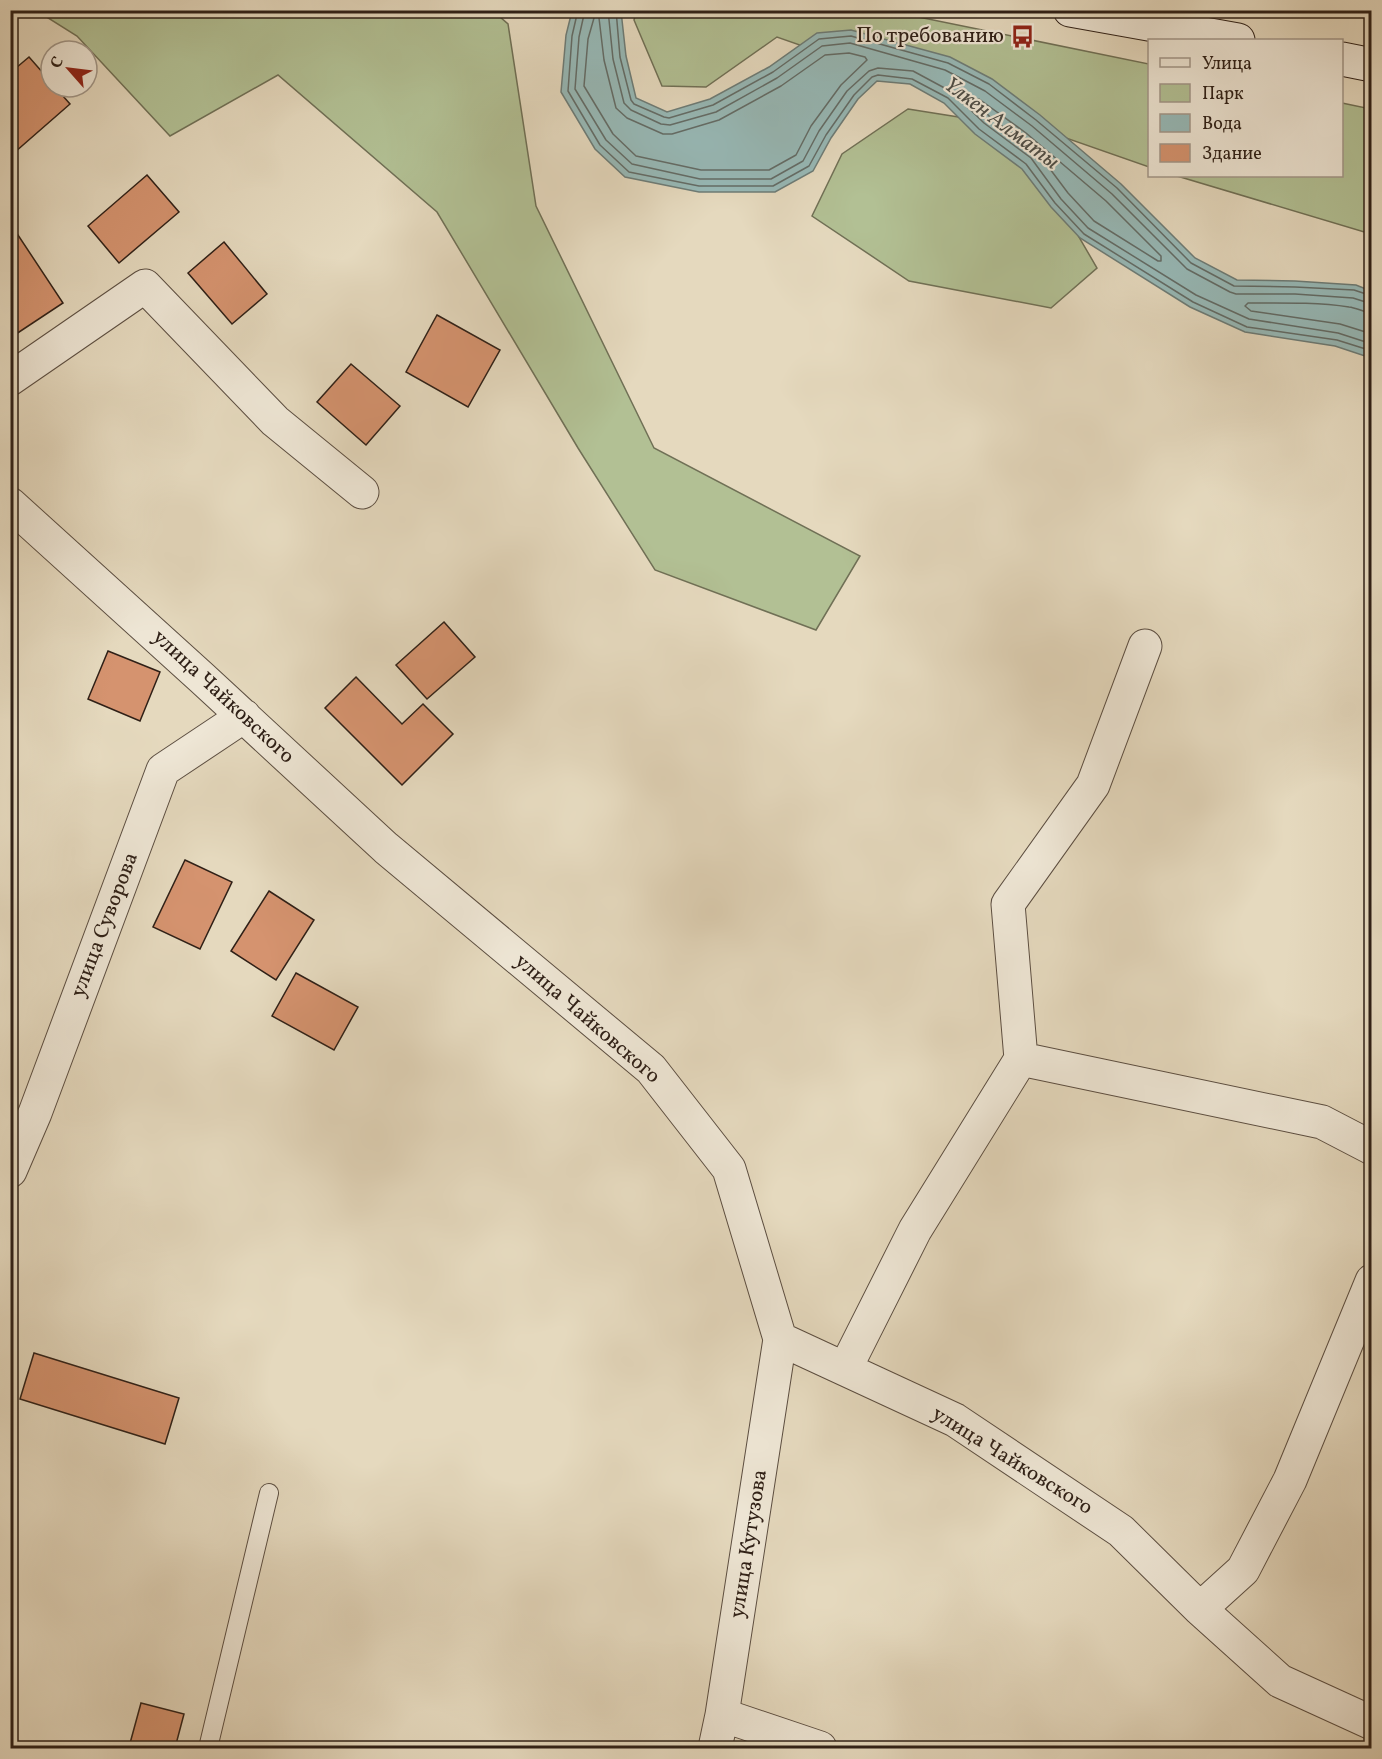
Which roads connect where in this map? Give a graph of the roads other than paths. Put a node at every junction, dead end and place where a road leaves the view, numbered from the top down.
1 (1070, 10) edge
2 (1232, 39) edge
3 (1343, 59) edge
4 (1371, 64) edge
5 (10, 379) edge
6 (362, 492) dead end
7 (10, 504) edge
8 (1145, 646) dead end
9 (244, 716) junction
10 (1021, 1059) junction
11 (1371, 1148) edge
12 (10, 1171) edge
13 (1371, 1281) edge
14 (780, 1339) junction
15 (845, 1369) junction
16 (268, 1493) dead end
17 (1200, 1609) junction
18 (722, 1715) junction
19 (1371, 1723) edge
20 (208, 1749) edge
21 (715, 1749) edge
22 (820, 1749) edge

1 - 2 street
3 - 4 street
5 - 6 street
7 - 9 street, улица Чайковского
8 - 10 street
9 - 12 street, улица Суворова
9 - 14 street, улица Чайковского
10 - 11 street
10 - 15 street
13 - 17 street
14 - 15 street, улица Чайковского
14 - 18 street, улица Кутузова
15 - 17 street, улица Чайковского
16 - 20 lane
17 - 19 street, улица Чайковского
18 - 21 street, улица Кутузова
18 - 22 street

